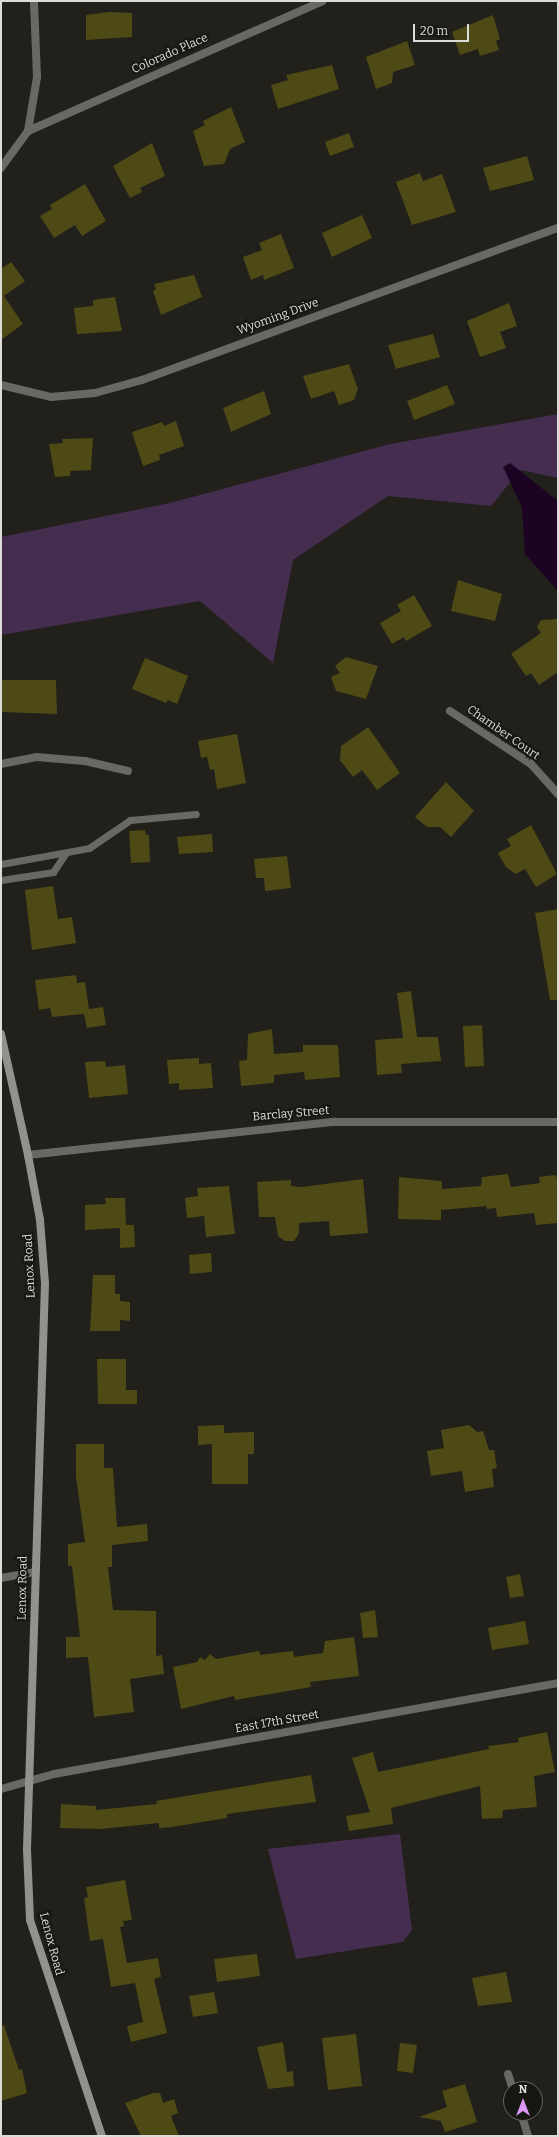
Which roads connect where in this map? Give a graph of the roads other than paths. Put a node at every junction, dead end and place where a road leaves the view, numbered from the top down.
1 (34, 1) edge
2 (323, 1) edge
3 (28, 131) junction
4 (1, 168) edge
5 (558, 228) edge
6 (1, 385) edge
7 (450, 711) dead end
8 (1, 764) edge
9 (128, 771) dead end
10 (558, 794) edge
11 (196, 814) dead end
12 (65, 854) junction
13 (1, 864) edge
14 (2, 878) edge
15 (1, 1034) edge
16 (558, 1122) edge
17 (28, 1155) junction
18 (35, 1572) junction
19 (1, 1578) edge
20 (558, 1683) edge
21 (32, 1781) junction
22 (1, 1789) edge
23 (508, 2074) dead end
24 (510, 2081) edge
25 (523, 2121) edge
26 (102, 2136) edge
27 (528, 2136) edge

1 - 3 street
2 - 3 street, Colorado Place
3 - 4 street
5 - 6 street, Wyoming Drive
7 - 10 street, Chamber Court
8 - 9 street
11 - 12 lane
12 - 13 lane
12 - 14 lane
15 - 17 street, Lenox Road
16 - 17 street, Barclay Street
17 - 18 street, Lenox Road
18 - 19 street
18 - 21 street, Lenox Road
20 - 21 street, East 17th Street
21 - 22 street, East 17th Street
21 - 26 street, Lenox Road
23 - 24 street
25 - 27 street

